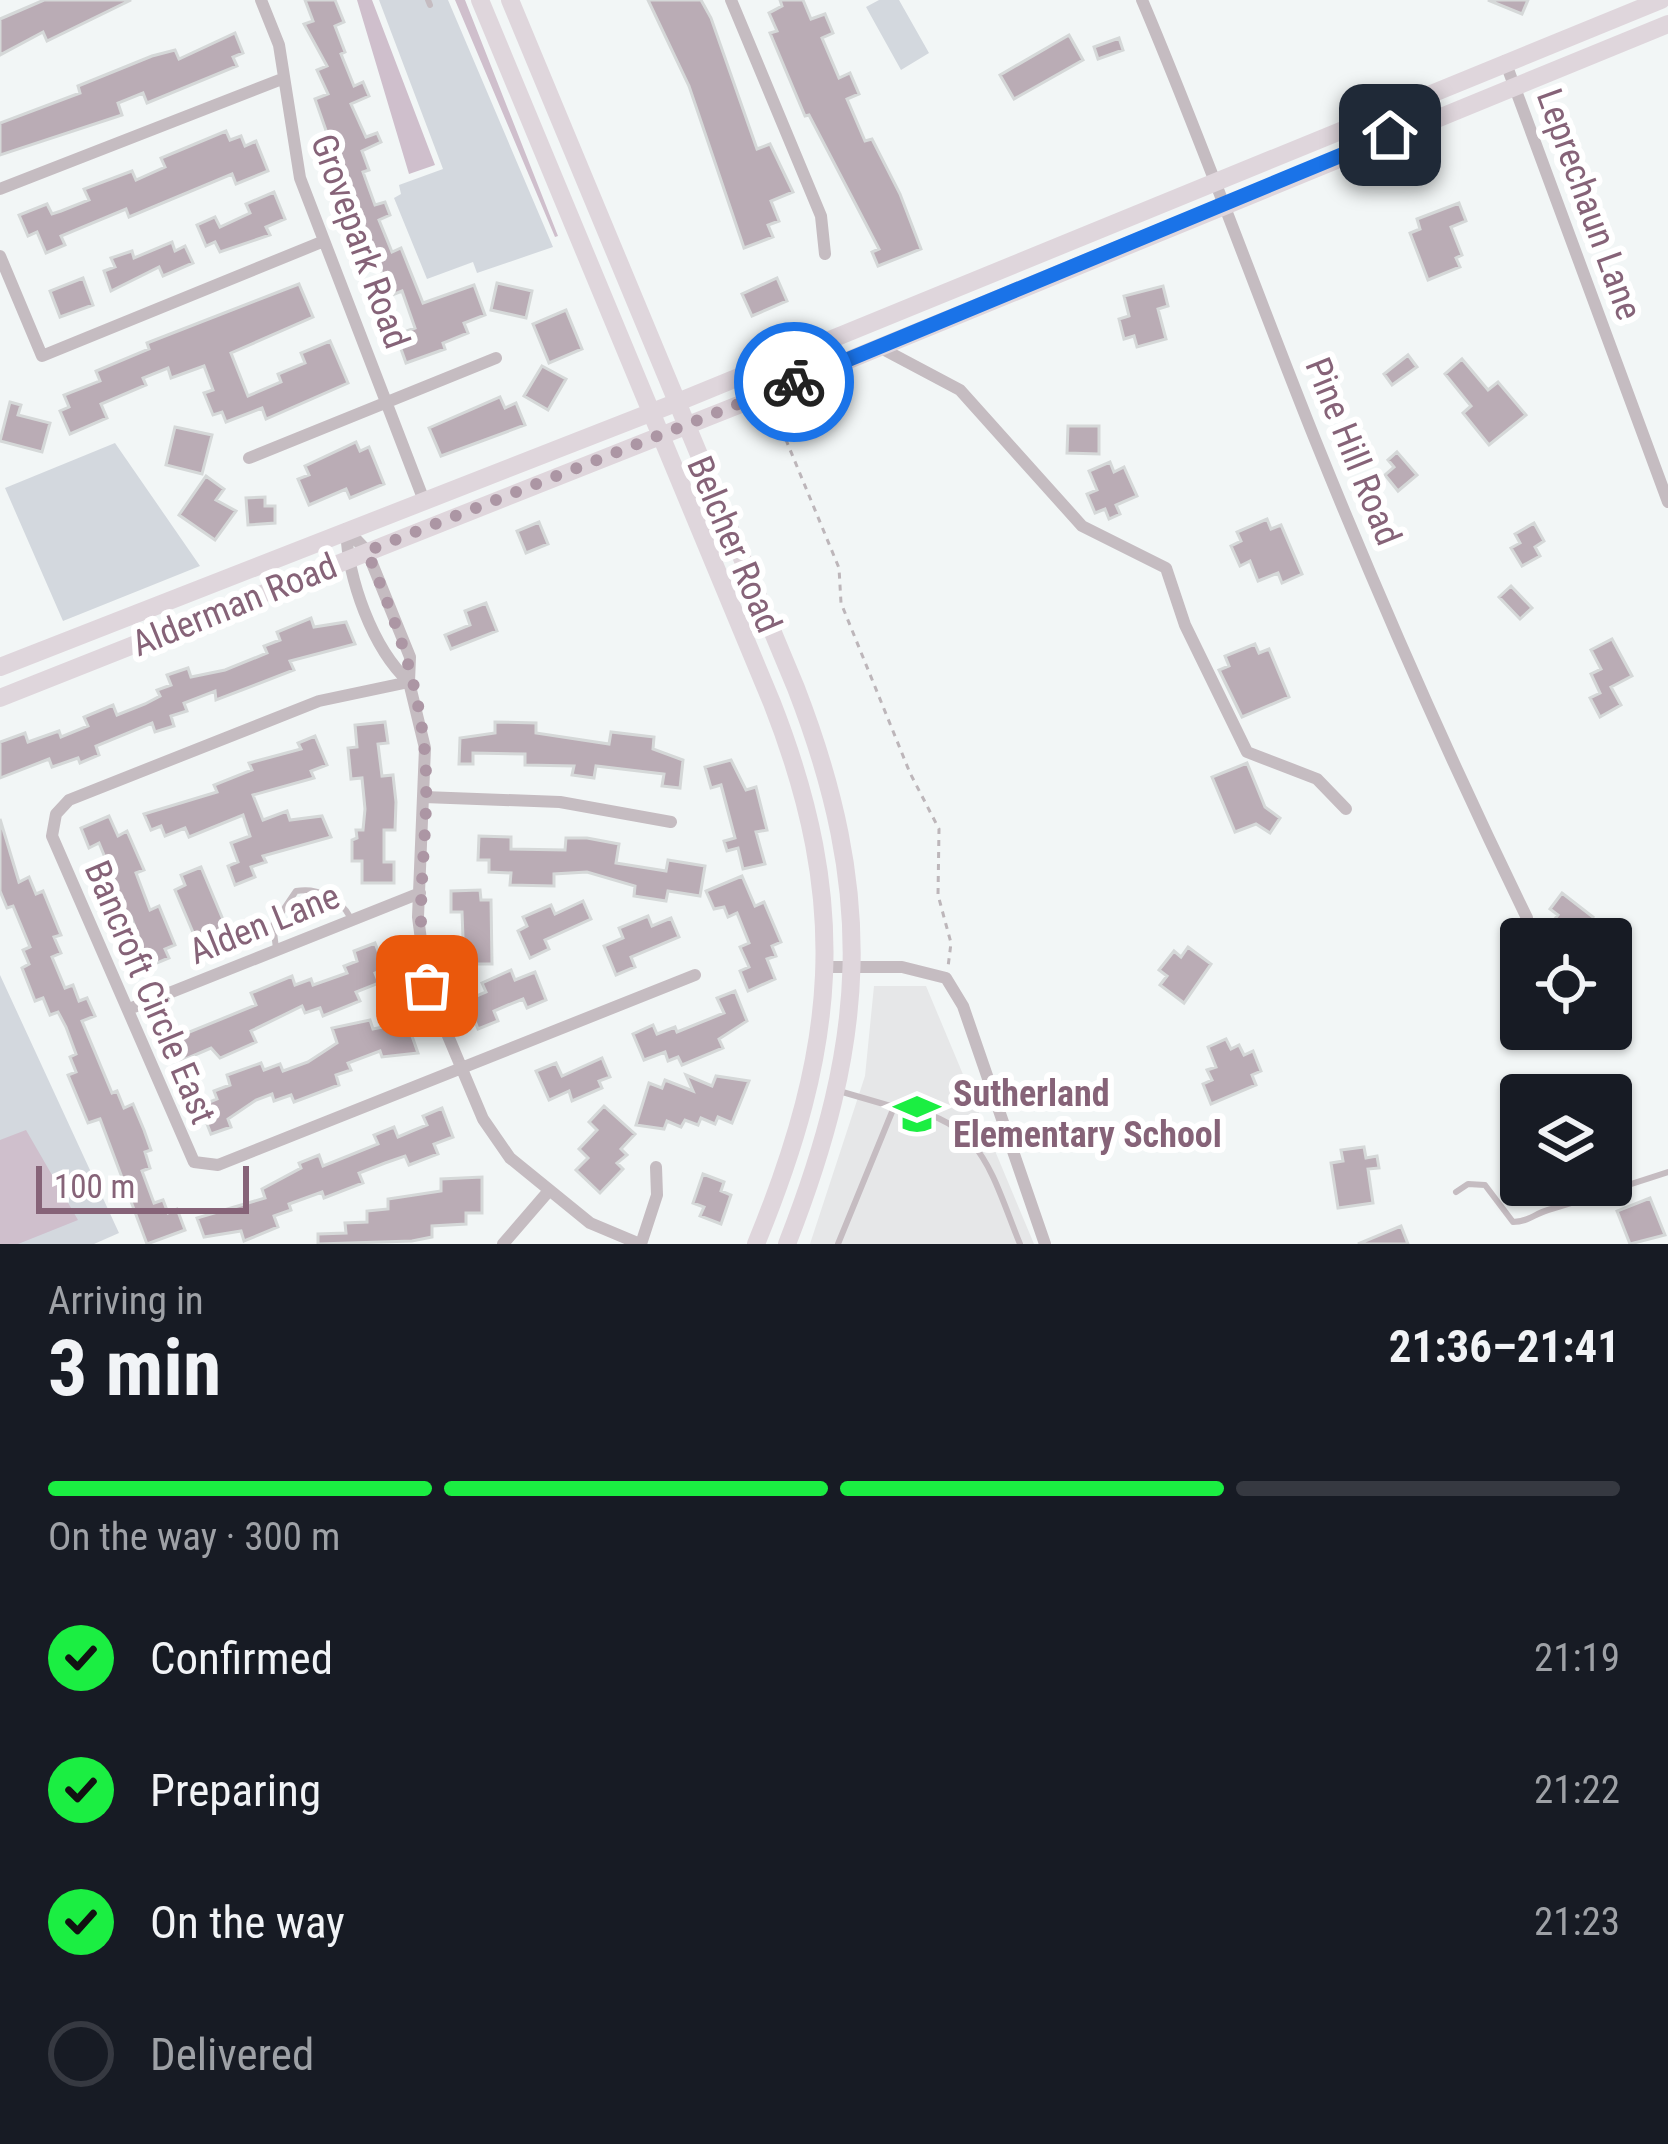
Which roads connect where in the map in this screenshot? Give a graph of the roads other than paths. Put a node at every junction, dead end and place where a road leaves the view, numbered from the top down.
1 (261, 0) edge
2 (480, 0) edge
3 (510, 0) edge
4 (730, 0) edge
5 (1142, 0) edge
6 (1661, 0) edge
7 (1668, 24) edge
8 (1505, 61) junction
9 (282, 79) junction
10 (1514, 85) junction
11 (1219, 178) junction
12 (0, 189) edge
13 (1226, 202) junction
14 (324, 242) junction
15 (825, 254) dead end
16 (0, 256) edge
17 (879, 347) junction
18 (496, 358) dead end
19 (387, 401) junction
20 (678, 402) junction
21 (653, 410) junction
22 (686, 426) junction
23 (661, 432) junction
24 (249, 458) dead end
25 (424, 498) junction
26 (1668, 502) edge
27 (346, 529) junction
28 (367, 551) junction
29 (347, 559) junction
30 (0, 667) edge
31 (409, 682) junction
32 (0, 698) edge
33 (424, 797) junction
34 (1346, 809) dead end
35 (671, 822) dead end
36 (420, 893) junction
37 (1527, 918) dead end
38 (352, 920) junction
39 (277, 950) junction
40 (826, 967) junction
41 (854, 968) junction
42 (694, 975) dead end
43 (129, 1009) junction
44 (460, 1068) junction
45 (813, 1084) junction
46 (839, 1091) junction
47 (894, 1107) junction
48 (656, 1167) dead end
49 (1668, 1172) edge
50 (1456, 1192) dead end
51 (547, 1193) junction
52 (503, 1244) edge
53 (641, 1244) edge
54 (756, 1244) edge
55 (787, 1244) edge
56 (838, 1244) edge
57 (1021, 1244) edge
58 (1045, 1244) edge

1 - 9 street, Grovepark Road
2 - 21 main road, Belcher Road
3 - 20 main road, Belcher Road
4 - 15 street
5 - 11 street, Pine Hill Road
6 - 8 main road, Alderman Road
7 - 10 main road, Alderman Road
8 - 10 street, Leprechaun Lane
8 - 11 main road, Alderman Road
9 - 12 street
9 - 14 street, Grovepark Road
10 - 13 main road, Alderman Road
10 - 26 street, Leprechaun Lane
11 - 13 street, Pine Hill Road
11 - 20 main road, Alderman Road
13 - 17 main road, Alderman Road
13 - 37 street, Pine Hill Road
14 - 16 street
14 - 19 street, Grovepark Road
17 - 22 main road, Alderman Road
17 - 34 street
18 - 19 street
19 - 24 street
19 - 25 street, Grovepark Road
20 - 21 main road, Alderman Road
20 - 22 main road, Belcher Road
21 - 23 main road, Belcher Road
21 - 25 main road, Alderman Road
22 - 23 main road, Alderman Road
22 - 41 main road, Belcher Road
23 - 28 main road, Alderman Road
23 - 40 main road, Belcher Road
25 - 27 main road, Alderman Road
27 - 28 street
27 - 29 street
27 - 30 main road, Alderman Road
28 - 29 main road, Alderman Road
28 - 31 street
29 - 31 street
29 - 32 main road, Alderman Road
31 - 33 street
31 - 43 street, Bancroft Circle East
33 - 35 street
33 - 36 street
36 - 38 street, Alden Lane
36 - 44 street
38 - 39 street, Alden Lane
38 - 39 lane
39 - 43 street, Alden Lane
40 - 41 street
40 - 45 main road, Belcher Road
41 - 46 main road, Belcher Road
41 - 58 street
42 - 44 street
43 - 44 street, Bancroft Circle East
44 - 51 street
45 - 46 main road
45 - 54 main road, Belcher Road
46 - 47 lane
46 - 55 main road, Belcher Road
47 - 56 lane
47 - 57 lane
48 - 53 street
49 - 50 lane
51 - 52 street
51 - 53 street

